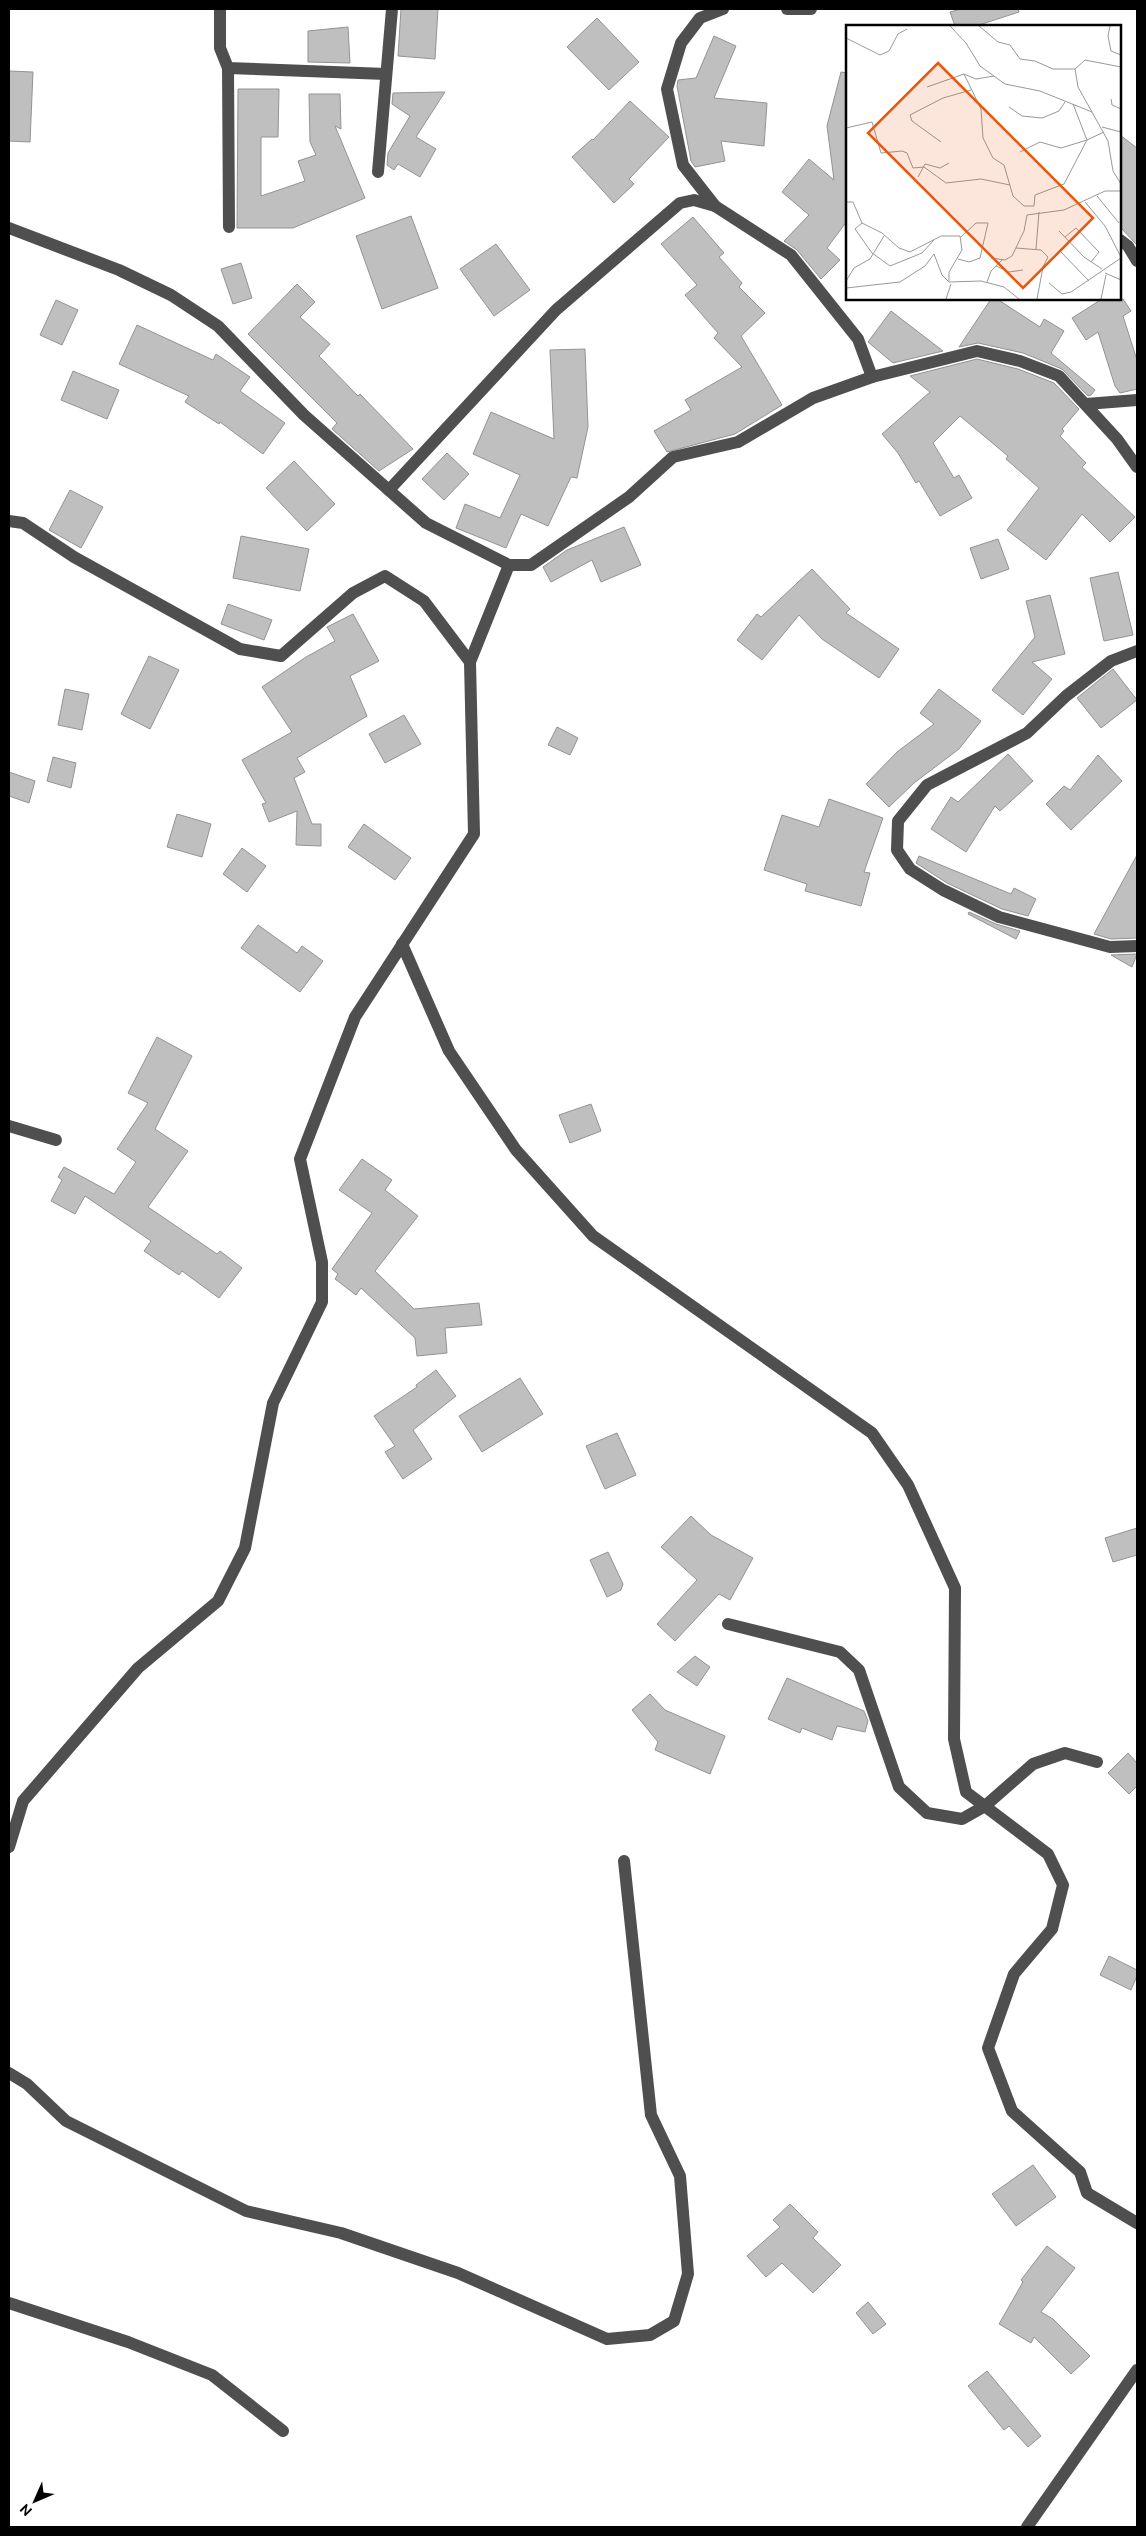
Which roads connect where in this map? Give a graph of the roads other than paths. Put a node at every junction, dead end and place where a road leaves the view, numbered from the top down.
1 (220, 9) edge
2 (392, 9) edge
3 (723, 9) edge
4 (787, 9) edge
5 (811, 9) edge
6 (228, 68) junction
7 (386, 74) junction
8 (378, 172) dead end
9 (715, 206) junction
10 (229, 226) dead end
11 (9, 228) edge
12 (1121, 241) edge
13 (1137, 261) edge
14 (872, 377) junction
15 (1137, 400) edge
16 (1086, 404) junction
17 (1137, 468) edge
18 (390, 490) junction
19 (9, 522) edge
20 (509, 565) junction
21 (1137, 651) edge
22 (470, 662) junction
23 (402, 944) junction
24 (1137, 946) edge
25 (9, 1126) edge
26 (56, 1140) dead end
27 (728, 1624) dead end
28 (1097, 1762) dead end
29 (985, 1806) junction
30 (9, 1847) edge
31 (624, 1860) dead end
32 (9, 2073) edge
33 (1137, 2223) edge
34 (9, 2303) edge
35 (1137, 2370) edge
36 (283, 2431) dead end
37 (1027, 2527) edge

1 - 6 street
2 - 7 street
3 - 9 street
4 - 5 street
6 - 7 street
6 - 10 street
7 - 8 street
9 - 14 street
9 - 18 street
11 - 18 street
12 - 13 street
14 - 16 street
14 - 20 street
15 - 16 street
16 - 17 street
18 - 20 street
19 - 22 street
20 - 22 street
21 - 24 street
22 - 23 street
23 - 29 street
23 - 30 street
25 - 26 street
27 - 29 street
28 - 29 street
29 - 33 street
31 - 32 street
34 - 36 street
35 - 37 street

